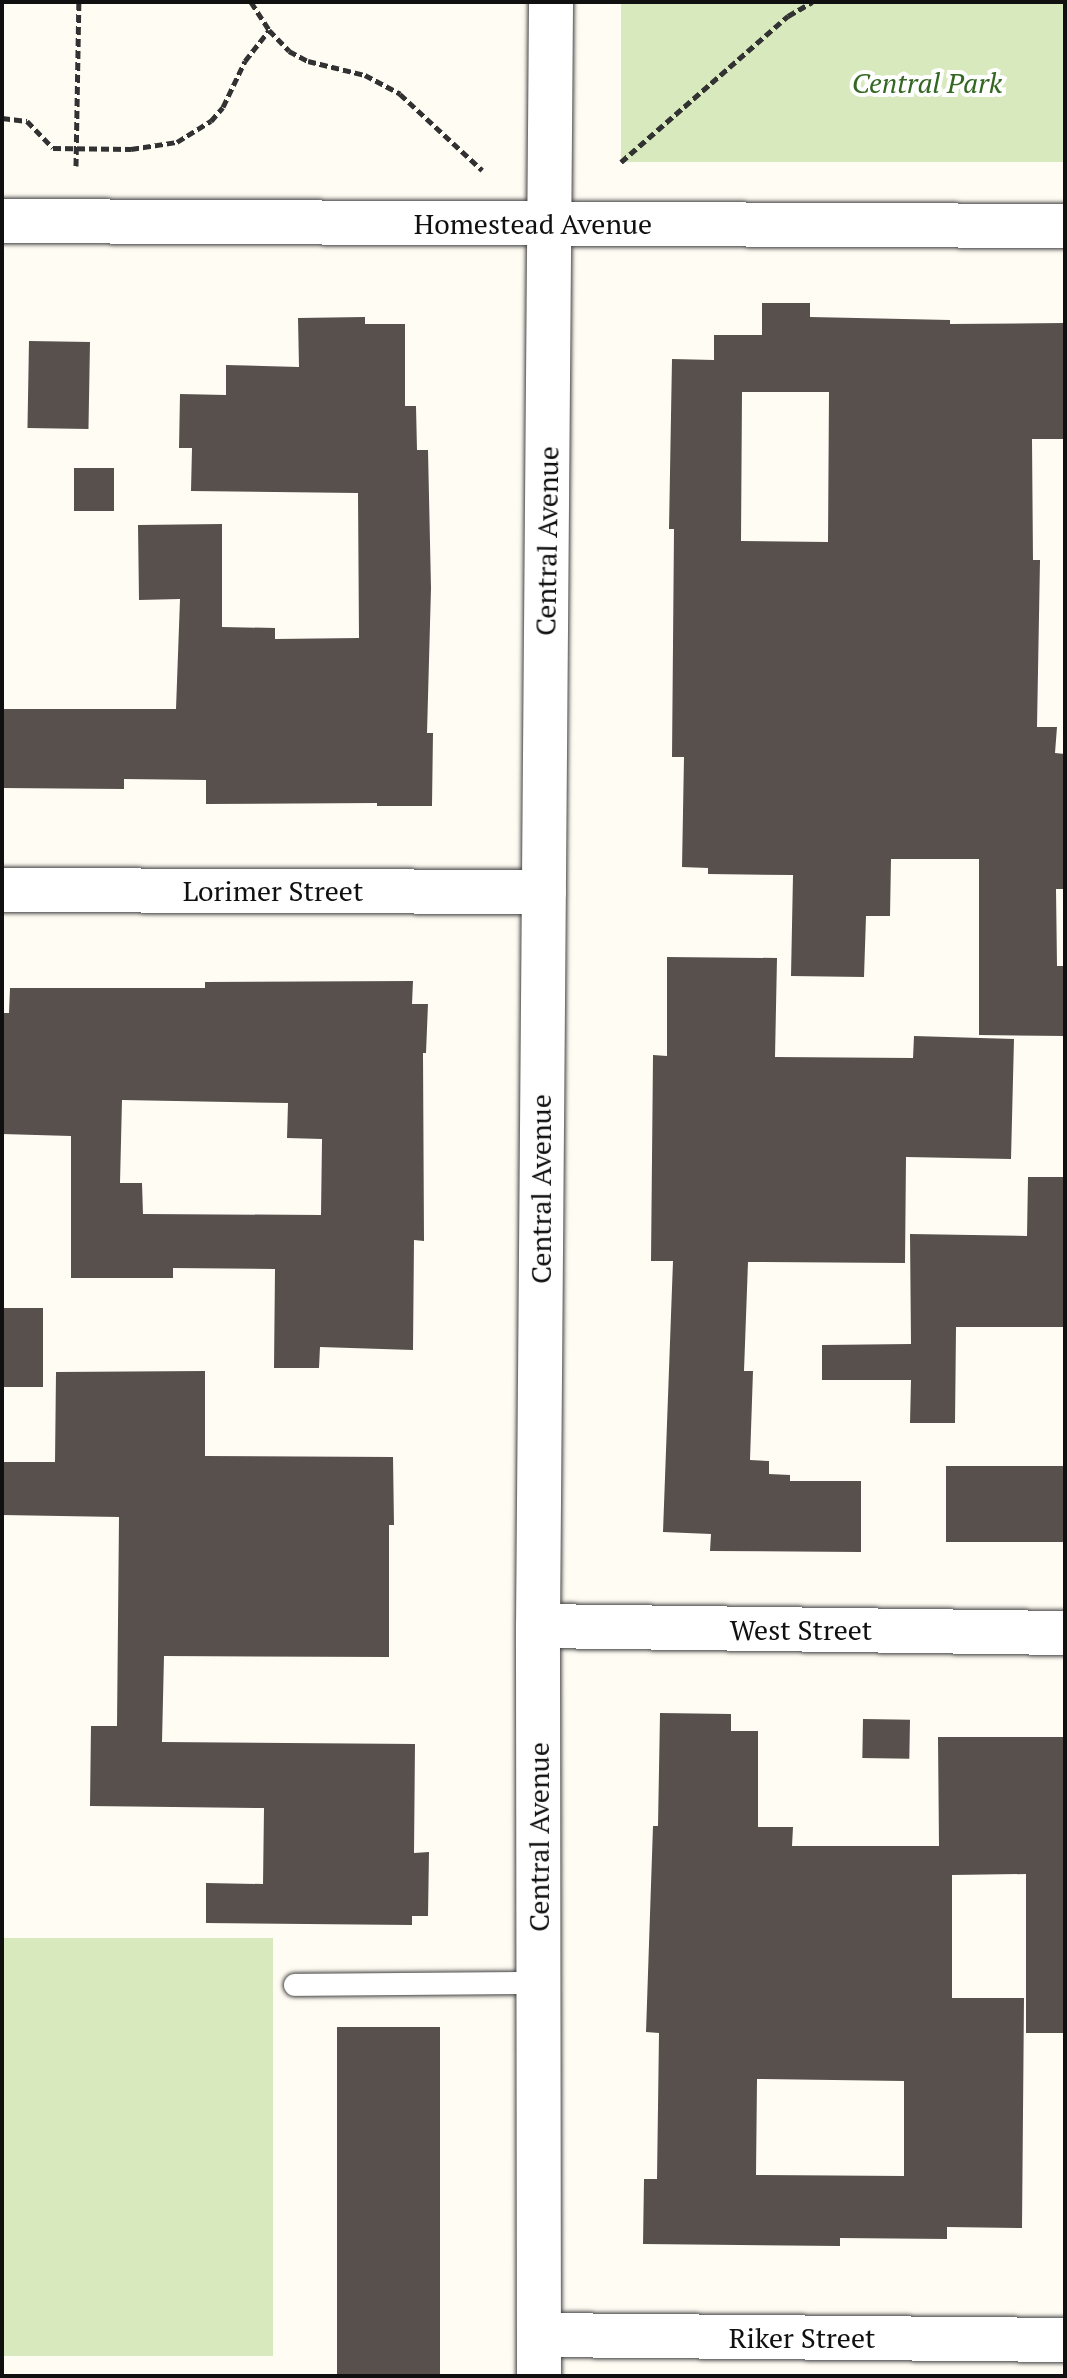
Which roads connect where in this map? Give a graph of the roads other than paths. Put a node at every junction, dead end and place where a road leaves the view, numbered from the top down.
1 (551, 2) edge
2 (2, 221) edge
3 (550, 224) junction
4 (1065, 226) edge
5 (2, 890) edge
6 (544, 892) junction
7 (538, 1626) junction
8 (1065, 1633) edge
9 (539, 1983) junction
10 (295, 1985) dead end
11 (1065, 2340) edge
12 (539, 2355) edge

1 - 3 street, Central Avenue
2 - 3 street, Homestead Avenue
3 - 4 street, Homestead Avenue
3 - 6 street, Central Avenue
5 - 6 street, Lorimer Street
6 - 7 street, Central Avenue
7 - 8 street, West Street
7 - 9 street, Central Avenue
9 - 10 lane
9 - 12 street, Central Avenue
11 - 12 street, Riker Street

